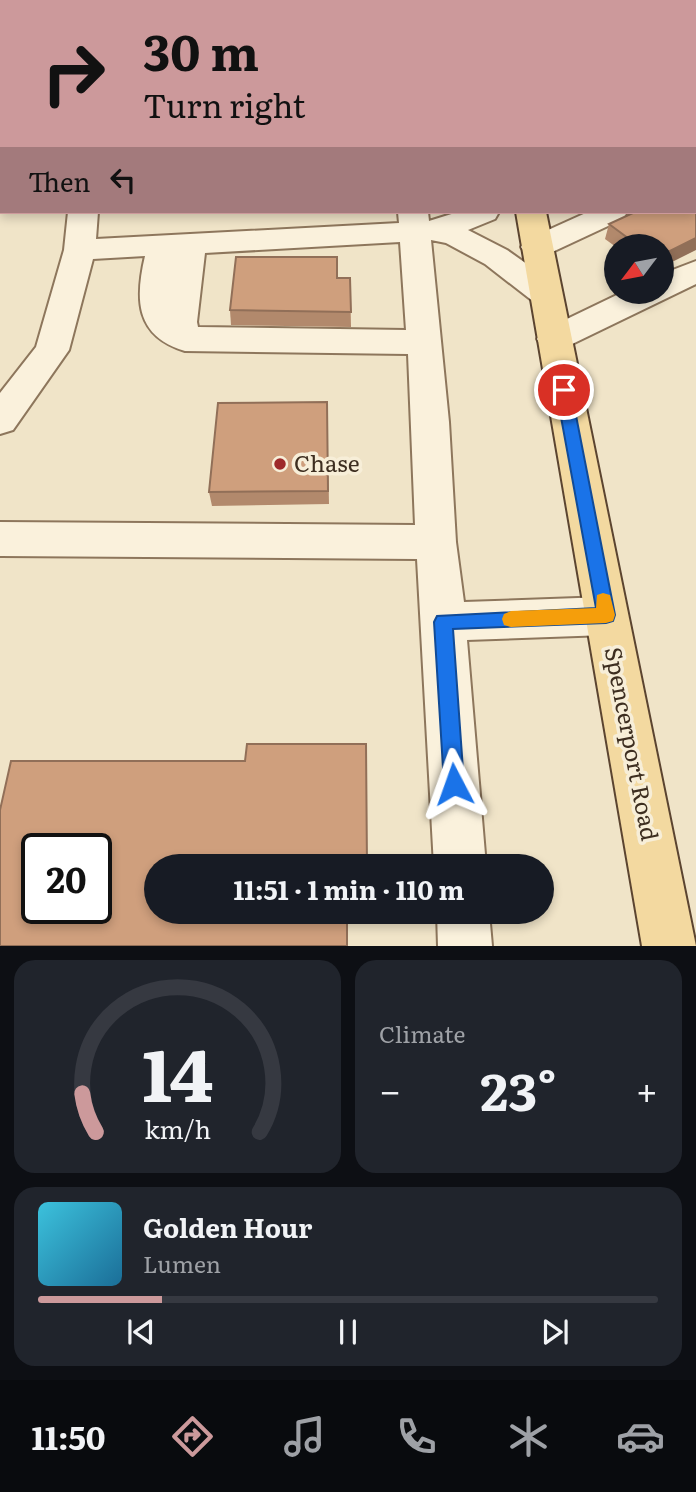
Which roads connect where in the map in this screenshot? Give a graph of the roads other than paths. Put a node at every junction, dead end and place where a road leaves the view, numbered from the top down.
1 (83, 214) edge
2 (474, 214) edge
3 (603, 214) edge
4 (423, 224) edge
5 (534, 229) edge
6 (177, 245) junction
7 (80, 250) junction
8 (696, 271) edge
9 (674, 281) edge
10 (546, 294) junction
11 (627, 304) edge
12 (554, 339) junction
13 (424, 342) junction
14 (1, 417) edge
15 (0, 539) edge
16 (436, 542) junction
17 (606, 615) junction
18 (443, 622) junction
19 (459, 854) edge
20 (464, 924) edge
21 (465, 946) edge
22 (669, 946) edge

1 - 7 street
2 - 4 street
3 - 5 street
4 - 6 street
4 - 10 street
4 - 13 street
5 - 10 main road, Spencerport Road
6 - 7 street
6 - 13 street
7 - 14 street
8 - 9 street
10 - 12 main road, Spencerport Road
11 - 12 street
12 - 17 main road, Spencerport Road
13 - 16 street
15 - 16 street
16 - 18 street
17 - 18 street
17 - 22 main road, Spencerport Road
18 - 19 street
20 - 21 street

